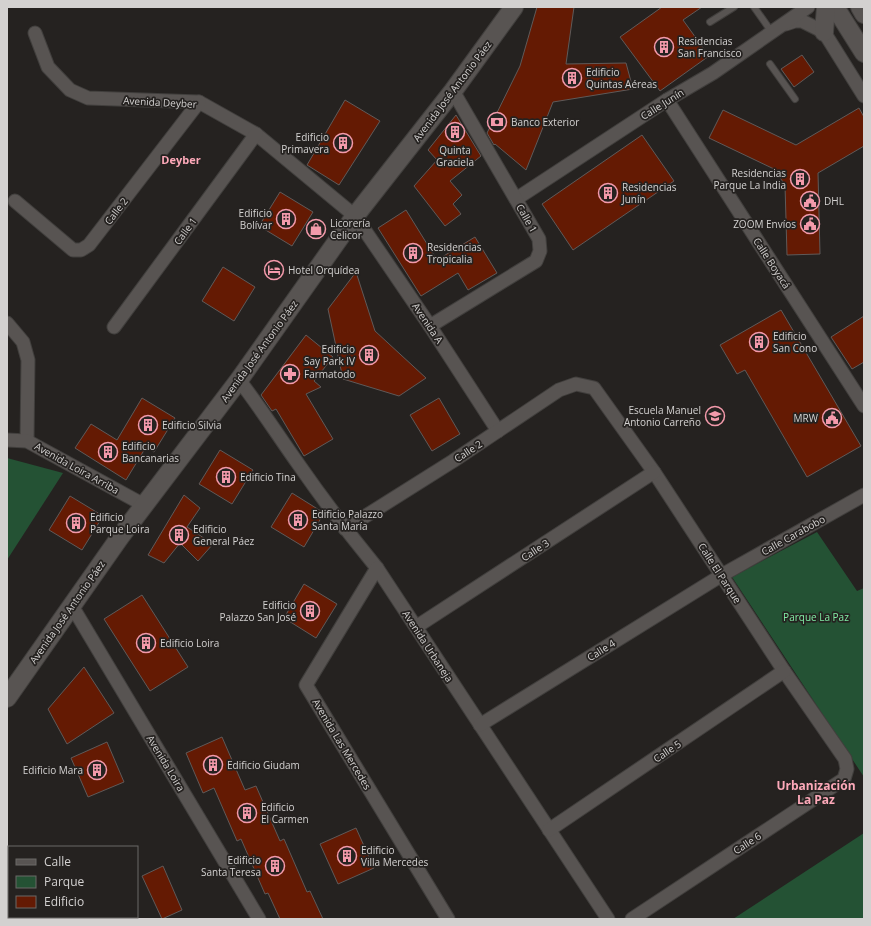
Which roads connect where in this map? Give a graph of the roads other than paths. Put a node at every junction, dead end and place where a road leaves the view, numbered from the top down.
1 (514, 7) edge
2 (734, 7) edge
3 (754, 7) edge
4 (808, 7) edge
5 (826, 7) edge
6 (835, 7) edge
7 (860, 7) edge
8 (864, 14) edge
9 (710, 22) dead end
10 (776, 28) junction
11 (824, 32) junction
12 (35, 33) dead end
13 (864, 53) edge
14 (770, 64) dead end
15 (453, 91) junction
16 (864, 96) edge
17 (795, 99) dead end
18 (667, 100) junction
19 (199, 102) junction
20 (256, 134) junction
21 (516, 199) junction
22 (15, 201) dead end
23 (355, 216) junction
24 (7, 323) edge
25 (430, 326) junction
26 (114, 327) dead end
27 (239, 380) junction
28 (594, 388) joint
29 (864, 406) edge
30 (498, 431) junction
31 (7, 440) edge
32 (27, 441) junction
33 (654, 472) junction
34 (864, 495) edge
35 (144, 505) junction
36 (345, 529) junction
37 (377, 568) junction
38 (722, 575) junction
39 (72, 606) junction
40 (416, 627) junction
41 (784, 671) junction
42 (7, 698) edge
43 (480, 725) junction
44 (845, 759) joint
45 (549, 830) junction
46 (259, 919) edge
47 (448, 919) edge
48 (608, 919) edge
49 (632, 919) edge

1 - 15 main road, Avenida José Antonio Páez
2 - 9 lane
3 - 10 lane
4 - 10 street, Calle Junín
5 - 11 main road
6 - 13 main road
7 - 8 main road
10 - 11 street
10 - 18 street, Calle Junín
11 - 16 street
12 - 19 street, Avenida Deyber
14 - 17 lane
15 - 21 street, Calle 1
15 - 23 main road, Avenida José Antonio Páez
18 - 21 street, Calle Junín
18 - 29 street, Calle Boyacá
19 - 20 street, Avenida Deyber
19 - 22 street, Calle 2
20 - 23 street, Avenida Deyber
20 - 26 street, Calle 1
21 - 25 street, Calle 1
23 - 25 street, Avenida A
23 - 27 main road, Avenida José Antonio Páez
24 - 32 street
25 - 30 street, Avenida A
27 - 35 main road, Avenida José Antonio Páez
27 - 36 street, Avenida Urbaneja
28 - 30 street, Calle 2
28 - 33 street, Calle El Parque
30 - 36 street, Calle 2
31 - 32 street, Avenida Loira Arriba
32 - 35 street, Avenida Loira Arriba
33 - 38 street, Calle El Parque
33 - 40 street, Calle 3
34 - 38 street, Calle Carabobo
35 - 39 main road, Avenida José Antonio Páez
36 - 37 street, Avenida Urbaneja
37 - 40 street, Avenida Urbaneja
37 - 47 street, Avenida Las Mercedes
38 - 41 street, Calle El Parque
38 - 43 street, Calle 4
39 - 42 main road, Avenida José Antonio Páez
39 - 46 street, Avenida Loira
40 - 43 street, Avenida Urbaneja
41 - 44 street, Calle El Parque
41 - 45 street, Calle 5
43 - 45 street, Avenida Urbaneja
44 - 49 street, Calle 6
45 - 48 street, Avenida Urbaneja

